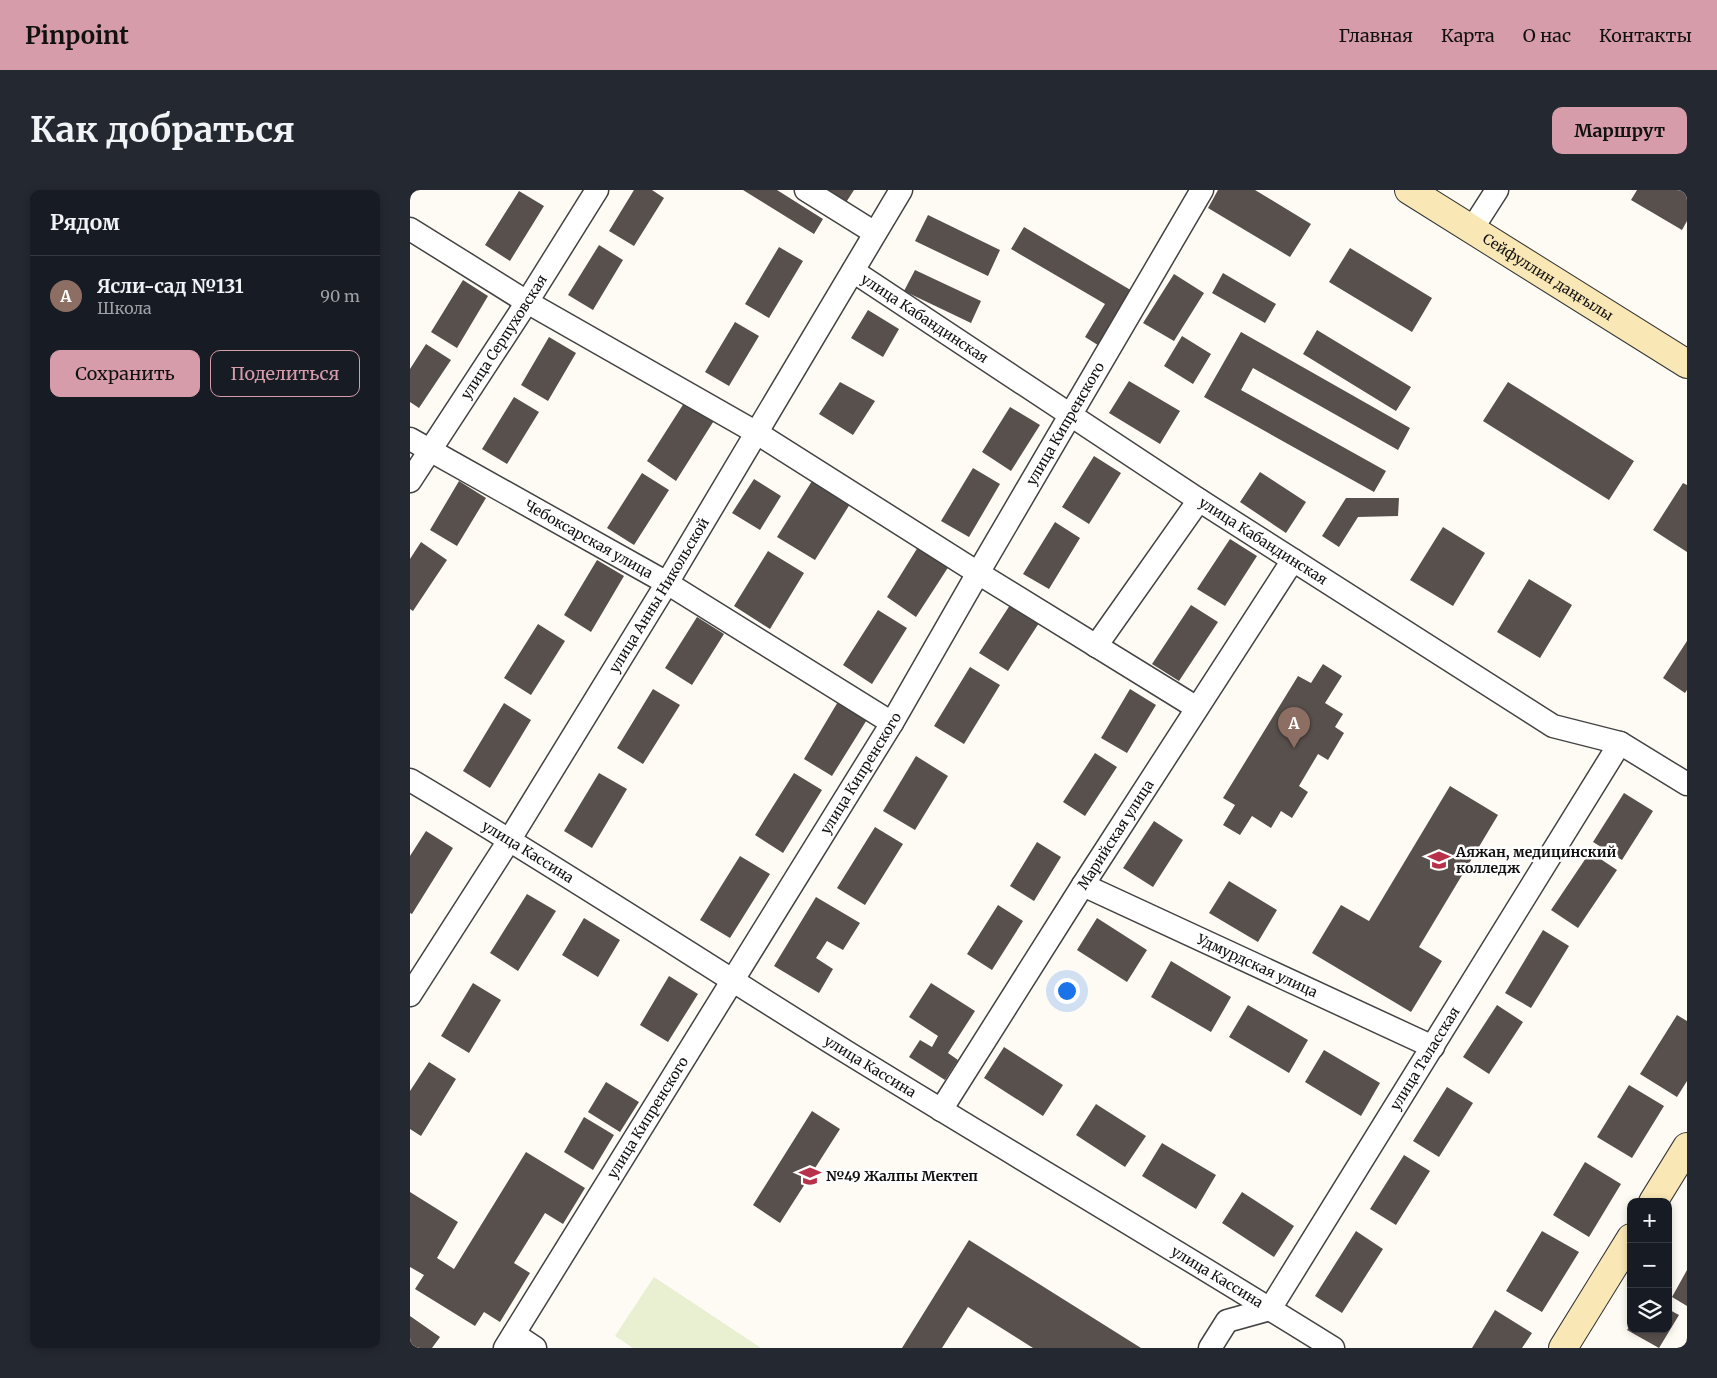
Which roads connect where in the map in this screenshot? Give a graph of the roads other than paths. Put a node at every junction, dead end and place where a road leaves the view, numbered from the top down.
1 (598, 190) edge
2 (806, 190) edge
3 (901, 190) edge
4 (1202, 190) edge
5 (1409, 190) edge
6 (1497, 190) edge
7 (410, 229) edge
8 (1472, 229) junction
9 (875, 233) junction
10 (853, 271) junction
11 (527, 302) junction
12 (1687, 364) edge
13 (1071, 415) junction
14 (757, 433) junction
15 (410, 439) edge
16 (429, 451) junction
17 (410, 482) edge
18 (1199, 500) junction
19 (1293, 560) junction
20 (978, 573) junction
21 (667, 583) junction
22 (1096, 646) junction
23 (1197, 708) junction
24 (892, 723) junction
25 (1620, 743) junction
26 (410, 780) edge
27 (1687, 784) edge
28 (510, 839) junction
29 (1083, 885) junction
30 (734, 981) junction
31 (410, 995) edge
32 (1433, 1046) junction
33 (941, 1110) junction
34 (1687, 1147) edge
35 (1655, 1198) edge
36 (1628, 1243) edge
37 (1270, 1309) junction
38 (510, 1341) edge
39 (535, 1348) edge
40 (1210, 1348) edge
41 (1333, 1348) edge
42 (1564, 1348) edge

1 - 11 street, улица Серпуховская
2 - 9 street
3 - 9 street, улица Анны Никольской
4 - 13 street, улица Кипренского
5 - 8 main road, Сейфуллин даңғылы
6 - 8 street
7 - 11 street
8 - 12 main road, Сейфуллин даңғылы
9 - 10 street, улица Анны Никольской
10 - 13 street, улица Кабандинская
10 - 14 street, улица Анны Никольской
11 - 14 street
11 - 16 street, улица Серпуховская
13 - 18 street, улица Кабандинская
13 - 20 street, улица Кипренского
14 - 20 street
14 - 21 street, улица Анны Никольской
15 - 16 street, Чебоксарская улица
16 - 17 street, улица Серпуховская
16 - 21 street, Чебоксарская улица
18 - 19 street, улица Кабандинская
18 - 22 street
19 - 23 street, Марийская улица
19 - 25 street, улица Кабандинская
20 - 22 street
20 - 24 street, улица Кипренского
21 - 24 street, Чебоксарская улица
21 - 28 street, улица Анны Никольской
22 - 23 street
23 - 29 street, Марийская улица
24 - 30 street, улица Кипренского
25 - 27 street, улица Кабандинская
25 - 32 street, улица Таласская
26 - 28 street, улица Кассина
28 - 30 street, улица Кассина
28 - 31 street, улица Анны Никольской
29 - 32 street, Удмурдская улица
29 - 33 street, Марийская улица
30 - 33 street, улица Кассина
30 - 38 street, улица Кипренского
32 - 37 street, улица Таласская
33 - 37 street, улица Кассина
34 - 35 main road
36 - 42 main road
37 - 40 street
37 - 41 street, улица Кассина
38 - 39 street

